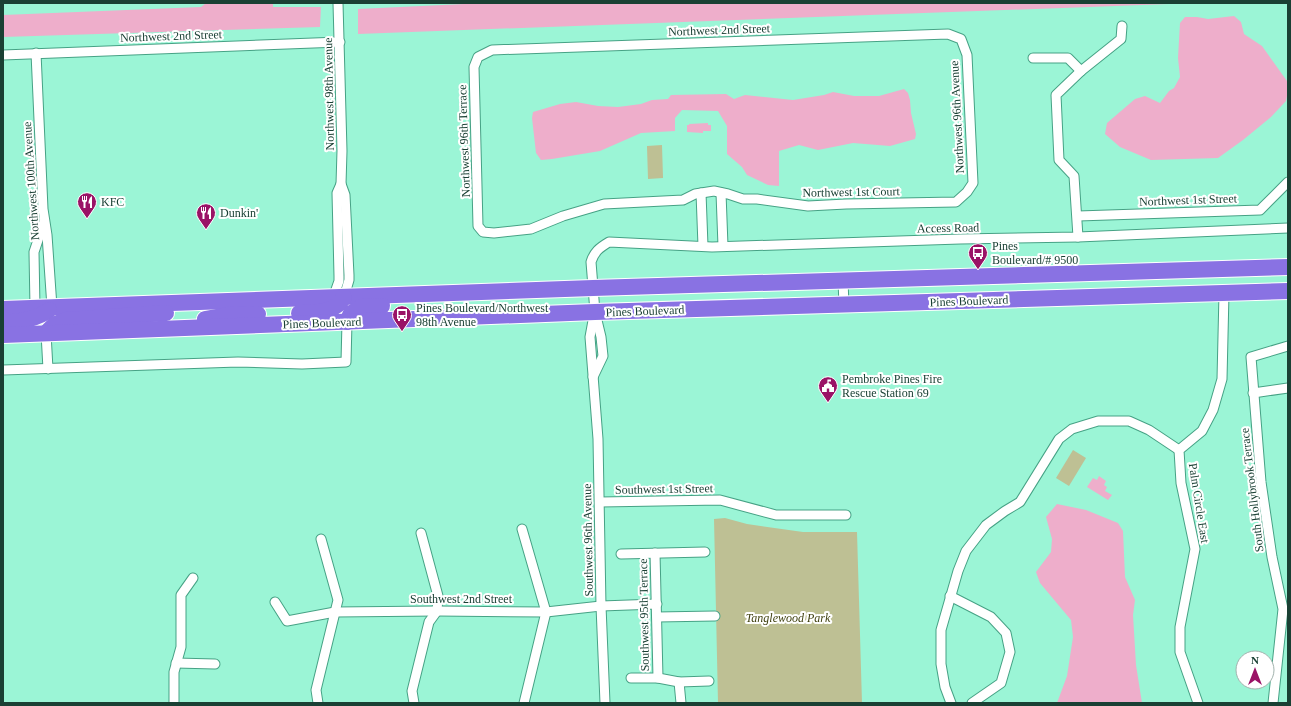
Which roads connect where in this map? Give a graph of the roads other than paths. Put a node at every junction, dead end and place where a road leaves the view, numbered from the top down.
1 (338, 3) edge
2 (1122, 26) dead end
3 (961, 39) joint
4 (340, 42) junction
5 (36, 53) junction
6 (3, 55) edge
7 (478, 57) joint
8 (1033, 58) dead end
9 (1080, 71) junction
10 (1288, 182) edge
11 (701, 193) junction
12 (721, 193) junction
13 (962, 199) joint
14 (1078, 216) junction
15 (44, 221) junction
16 (478, 226) joint
17 (1288, 228) edge
18 (1078, 238) junction
19 (609, 242) joint
20 (703, 246) junction
21 (723, 246) junction
22 (1284, 267) edge
23 (843, 281) junction
24 (593, 288) junction
25 (1288, 291) edge
26 (466, 293) junction
27 (1224, 293) junction
28 (339, 297) junction
29 (201, 302) junction
30 (844, 305) junction
31 (52, 306) junction
32 (35, 308) junction
33 (3, 309) edge
34 (595, 312) junction
35 (346, 322) junction
36 (3, 323) edge
37 (161, 329) junction
38 (46, 333) junction
39 (3, 334) edge
40 (1288, 346) edge
41 (48, 369) junction
42 (3, 370) edge
43 (1288, 388) edge
44 (1253, 393) junction
45 (1179, 450) junction
46 (600, 502) junction
47 (846, 515) dead end
48 (522, 529) dead end
49 (421, 533) dead end
50 (321, 539) dead end
51 (705, 552) dead end
52 (655, 553) junction
53 (621, 554) dead end
54 (193, 578) dead end
55 (950, 596) junction
56 (276, 602) dead end
57 (657, 604) junction
58 (601, 606) junction
59 (437, 611) junction
60 (335, 612) junction
61 (546, 612) junction
62 (715, 616) dead end
63 (657, 617) junction
64 (176, 663) junction
65 (215, 664) dead end
66 (630, 678) dead end
67 (658, 678) junction
68 (709, 681) dead end
69 (679, 682) junction
70 (174, 703) edge
71 (318, 703) edge
72 (414, 703) edge
73 (524, 703) edge
74 (605, 703) edge
75 (680, 703) edge
76 (951, 703) edge
77 (972, 703) edge
78 (1198, 703) edge
79 (1273, 703) edge

1 - 4 street, Northwest 98th Avenue
2 - 9 street
3 - 7 street, Northwest 2nd Street
3 - 13 street, Northwest 96th Avenue
4 - 5 street, Northwest 2nd Street
4 - 28 street, Northwest 98th Avenue
5 - 6 street, Northwest 2nd Street
5 - 15 street, Northwest 100th Avenue
7 - 16 street, Northwest 96th Terrace
8 - 9 street
9 - 14 street
10 - 14 street, Northwest 1st Street
11 - 12 street, Northwest 1st Court
11 - 16 street, Northwest 1st Court
11 - 20 street
12 - 13 street, Northwest 1st Court
12 - 21 street
14 - 18 street
15 - 31 street, Northwest 100th Avenue
15 - 32 street
17 - 18 street, Access Road
18 - 21 street, Access Road
19 - 20 street, Access Road
19 - 24 street, Southwest 96th Avenue
20 - 21 street, Access Road
22 - 23 highway, Pines Boulevard
22 - 27 highway
23 - 24 highway, Pines Boulevard
23 - 30 street
24 - 26 highway, Pines Boulevard
24 - 34 street, Southwest 96th Avenue
25 - 27 highway, Pines Boulevard
26 - 28 highway, Pines Boulevard
26 - 35 highway
27 - 30 highway, Pines Boulevard
27 - 45 street, Palm Circle East
28 - 29 highway, Pines Boulevard
28 - 37 highway
29 - 31 highway, Pines Boulevard
29 - 38 highway
30 - 34 highway, Pines Boulevard
31 - 32 highway, Pines Boulevard
31 - 36 highway
32 - 33 highway, Pines Boulevard
34 - 35 highway, Pines Boulevard
34 - 46 street, Southwest 96th Avenue
35 - 37 highway, Pines Boulevard
35 - 41 street
37 - 38 highway, Pines Boulevard
38 - 39 highway, Pines Boulevard
38 - 41 street
40 - 44 street, South Hollybrook Terrace
41 - 42 street
43 - 44 street
44 - 79 street, South Hollybrook Terrace
45 - 55 street
45 - 78 street, Palm Circle East
46 - 47 street, Southwest 1st Street
46 - 58 street, Southwest 96th Avenue
48 - 61 street
49 - 59 street
50 - 60 street
51 - 52 street
52 - 53 street
52 - 57 street, Southwest 95th Terrace
54 - 64 street
55 - 76 street
55 - 77 street
56 - 60 street, Southwest 2nd Street
57 - 58 street, Southwest 2nd Street
57 - 63 street, Southwest 95th Terrace
58 - 61 street, Southwest 2nd Street
58 - 74 street, Southwest 96th Avenue
59 - 60 street, Southwest 2nd Street
59 - 61 street, Southwest 2nd Street
59 - 72 street
60 - 71 street
61 - 73 street
62 - 63 street
63 - 67 street, Southwest 95th Terrace
64 - 65 street
64 - 70 street
66 - 67 street
67 - 69 street
68 - 69 street
69 - 75 street

